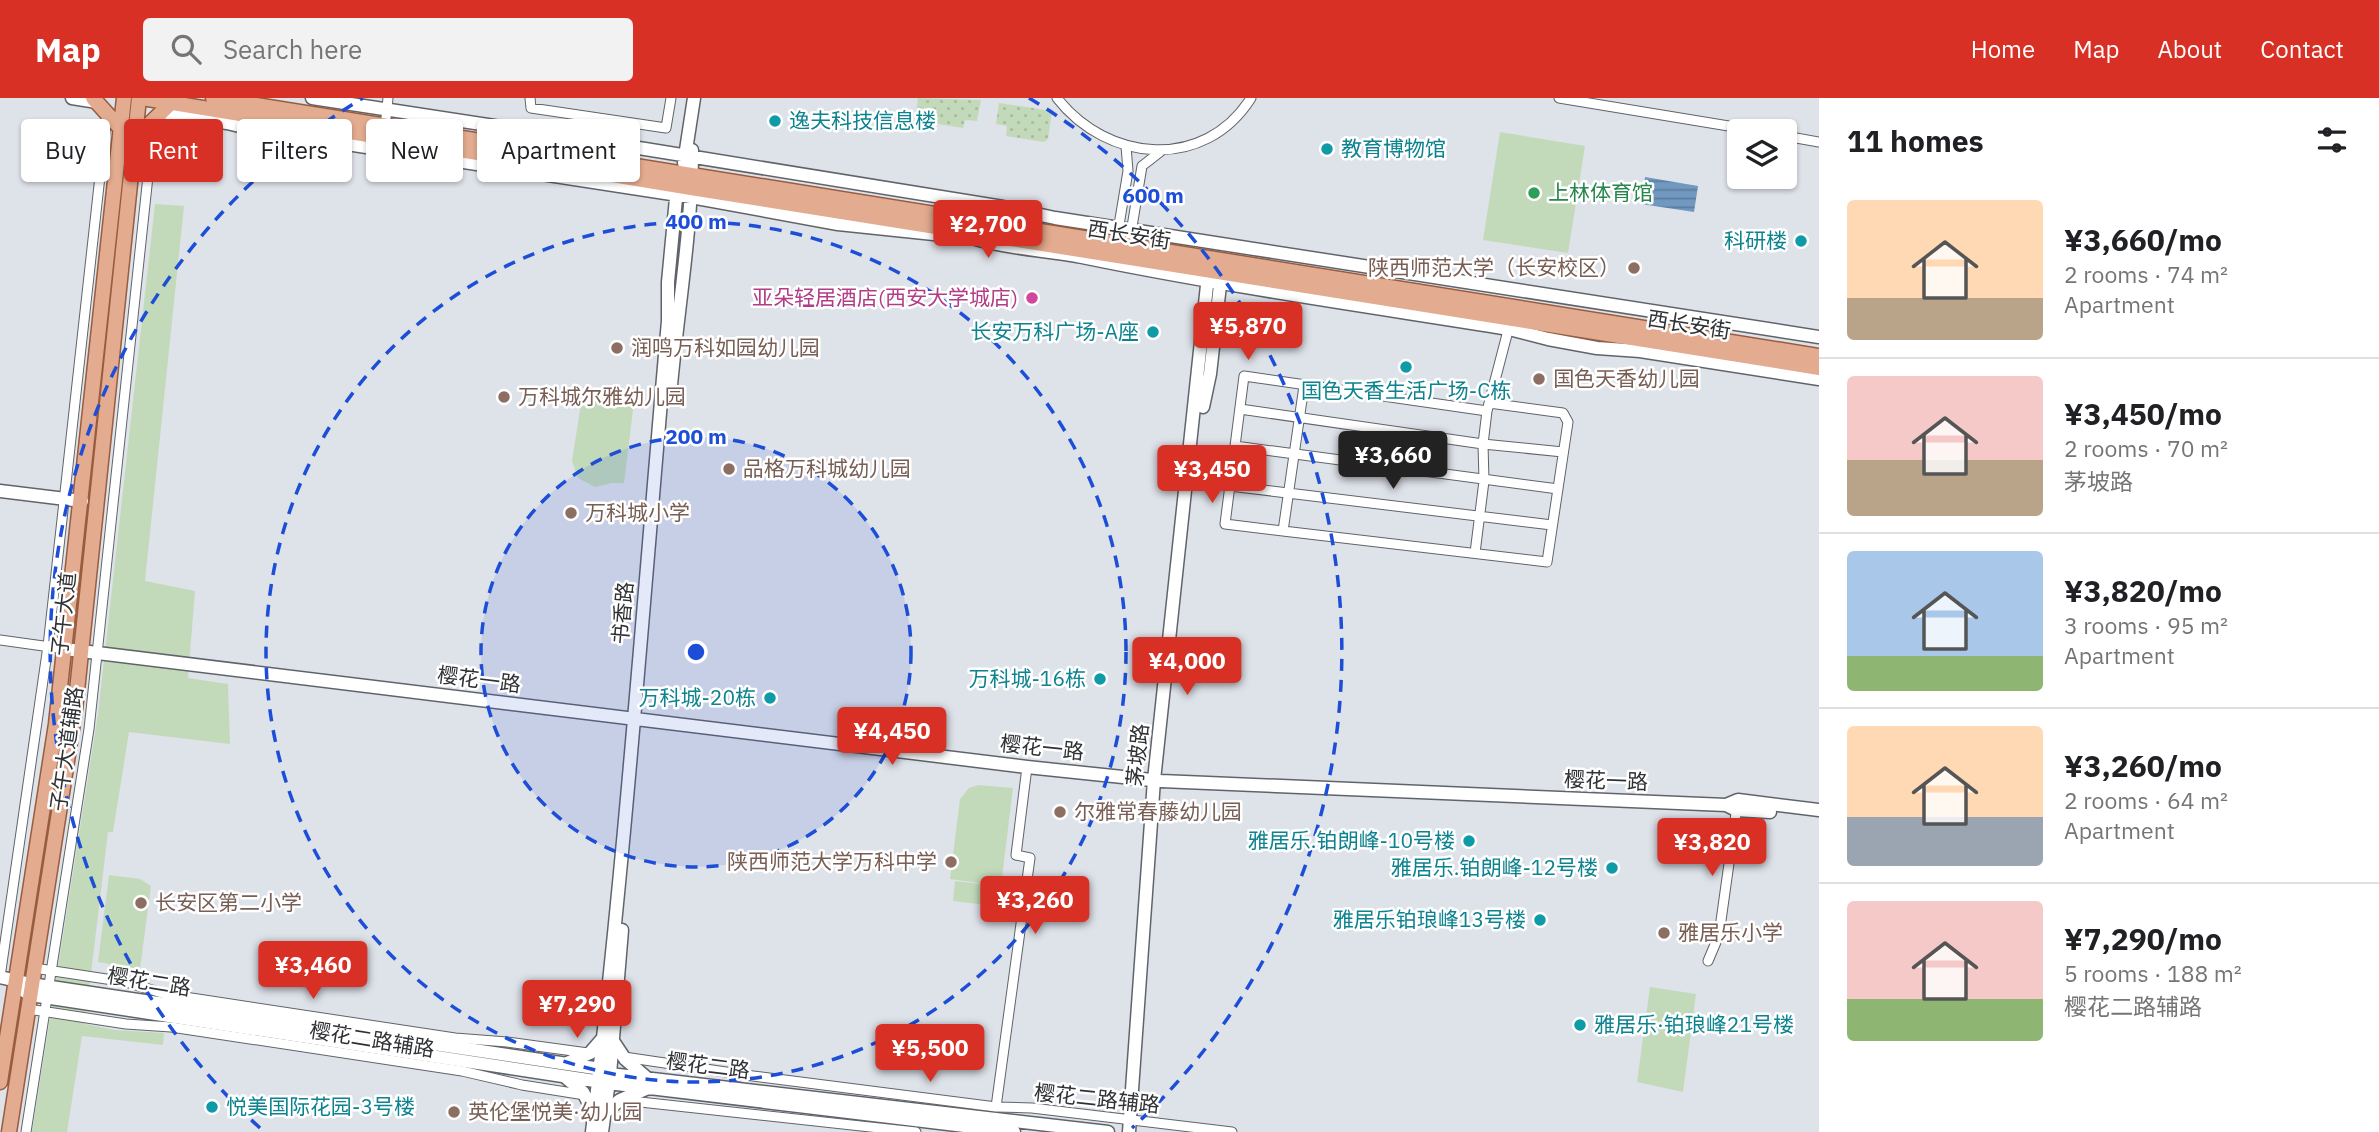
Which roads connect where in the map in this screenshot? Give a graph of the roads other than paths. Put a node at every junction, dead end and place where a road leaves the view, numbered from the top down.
1 (72, 98) edge
2 (124, 98) edge
3 (141, 98) edge
4 (213, 98) edge
5 (312, 98) edge
6 (530, 98) edge
7 (671, 98) edge
8 (696, 98) edge
9 (1057, 98) edge
10 (1251, 98) edge
11 (1559, 98) edge
12 (95, 100) edge
13 (388, 104) edge
14 (162, 111) junction
15 (107, 113) junction
16 (138, 119) edge
17 (154, 119) edge
18 (1727, 126) edge
19 (366, 128) edge
20 (121, 129) junction
21 (366, 130) edge
22 (1797, 138) edge
23 (1819, 142) edge
24 (463, 146) edge
25 (1126, 146) junction
26 (1178, 149) junction
27 (688, 156) junction
28 (130, 182) edge
29 (685, 186) junction
30 (1124, 237) junction
31 (1215, 271) junction
32 (1510, 323) junction
33 (1819, 337) edge
34 (1819, 356) edge
35 (1819, 368) edge
36 (1819, 379) edge
37 (1304, 386) junction
38 (1488, 407) junction
39 (1240, 409) junction
40 (1300, 418) junction
41 (1482, 444) junction
42 (1235, 446) junction
43 (1563, 452) junction
44 (1294, 454) junction
45 (1484, 481) junction
46 (1230, 486) junction
47 (1558, 489) junction
48 (0, 491) edge
49 (1289, 494) junction
50 (65, 499) junction
51 (82, 501) junction
52 (1480, 516) junction
53 (1552, 526) junction
54 (1283, 531) junction
55 (1475, 553) junction
56 (0, 640) edge
57 (48, 646) junction
58 (65, 649) junction
59 (82, 651) junction
60 (97, 653) junction
61 (636, 719) junction
62 (1027, 767) junction
63 (1157, 780) junction
64 (1733, 805) junction
65 (1819, 810) edge
66 (1819, 818) edge
67 (1708, 961) dead end
68 (34, 968) junction
69 (51, 971) junction
70 (0, 977) edge
71 (10, 983) edge
72 (48, 992) junction
73 (30, 996) junction
74 (44, 1012) junction
75 (608, 1039) junction
76 (590, 1053) junction
77 (624, 1057) junction
78 (564, 1069) junction
79 (604, 1077) junction
80 (0, 1082) edge
81 (648, 1083) junction
82 (584, 1095) junction
83 (620, 1100) junction
84 (996, 1107) junction
85 (599, 1114) junction
86 (1133, 1126) edge
87 (9, 1132) edge
88 (26, 1132) edge
89 (592, 1132) edge
90 (602, 1132) edge
91 (916, 1132) edge
92 (1014, 1132) edge
93 (1108, 1132) edge
94 (1233, 1132) edge

1 - 12 main road
2 - 20 main road, 子午大道
3 - 14 main road, 西长安街
3 - 16 main road, 子午大道
4 - 19 main road, 西长安街
5 - 13 main road
6 - 7 street
8 - 27 main road, 书香路
9 - 25 street
10 - 26 street
11 - 18 street
12 - 15 main road
13 - 27 main road
14 - 17 main road
14 - 21 main road, 西长安街
14 - 29 main road
14 - 60 street, 子午大道辅路
15 - 20 main road
15 - 50 street, 子午大道辅路
20 - 51 main road, 子午大道
22 - 23 street
24 - 29 main road, 西长安街
25 - 26 street
25 - 30 street
26 - 30 street
27 - 29 main road, 书香路
27 - 30 main road
28 - 59 main road, 子午大道
29 - 30 main road, 西长安街
29 - 31 main road, 西长安街
29 - 61 main road, 书香路
30 - 31 main road, 西长安街
30 - 33 main road
31 - 32 main road, 西长安街
31 - 34 main road, 西长安街
31 - 63 main road, 茅坡路
32 - 35 main road, 西长安街
32 - 36 main road
32 - 38 street
37 - 38 street
37 - 39 street
37 - 40 street
38 - 41 street
38 - 43 street
39 - 40 street
39 - 42 street
40 - 41 street
40 - 44 street
41 - 43 street
41 - 45 street
42 - 44 street
42 - 46 street
43 - 47 street
44 - 45 street
44 - 49 street
45 - 47 street
45 - 52 street
46 - 49 street
46 - 54 street
47 - 53 street
48 - 50 main road
49 - 52 street
49 - 54 street
50 - 51 main road
50 - 57 street, 子午大道辅路
51 - 58 main road, 子午大道
52 - 53 street
52 - 55 street
53 - 55 street
54 - 55 street
56 - 57 street
57 - 58 street
57 - 70 street, 子午大道辅路
58 - 59 main road, 樱花一路
58 - 71 main road, 子午大道
59 - 60 main road, 樱花一路
59 - 68 main road, 子午大道
60 - 61 main road, 樱花一路
60 - 69 street, 子午大道辅路
61 - 62 main road, 樱花一路
61 - 75 main road, 书香路
62 - 63 main road, 樱花一路
62 - 84 street
63 - 64 main road, 樱花一路
63 - 86 main road, 茅坡路
64 - 65 main road, 樱花一路
64 - 66 main road, 樱花一路
64 - 67 street
68 - 69 street, 樱花二路辅路
68 - 73 main road, 子午大道
69 - 72 street, 子午大道辅路
69 - 76 street, 樱花二路辅路
70 - 71 main road, 樱花二路
71 - 73 main road, 樱花二路
71 - 80 main road, 子午大道
72 - 73 main road, 樱花二路
72 - 74 street, 子午大道辅路
72 - 78 main road, 樱花二路
73 - 74 street, 樱花二路辅路
73 - 87 main road, 子午大道
74 - 82 street, 樱花二路辅路
74 - 88 street, 子午大道辅路
75 - 76 main road
75 - 77 main road
75 - 79 main road, 书香路
76 - 78 main road
77 - 81 main road
77 - 84 street, 樱花二路辅路
78 - 79 main road, 樱花二路
78 - 82 main road
79 - 81 main road, 樱花二路
79 - 85 main road, 书香路
81 - 83 main road
81 - 92 main road, 樱花二路
81 - 93 main road, 樱花二路
82 - 85 main road
83 - 85 main road
83 - 91 street
84 - 86 street, 樱花二路辅路
85 - 89 main road, 书香路
85 - 90 main road, 书香路
86 - 94 street, 樱花二路辅路

